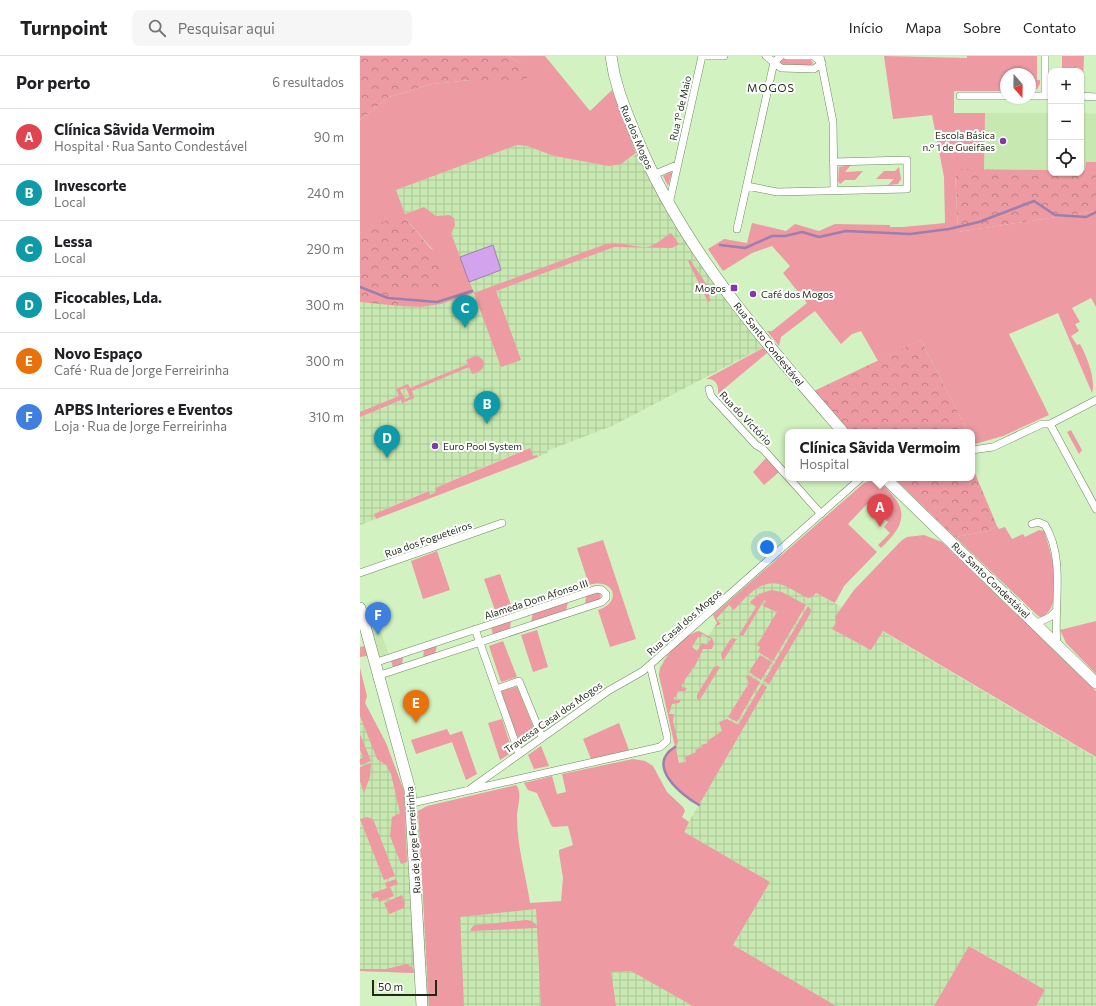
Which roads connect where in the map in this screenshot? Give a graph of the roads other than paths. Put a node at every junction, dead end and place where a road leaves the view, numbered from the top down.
1 (611, 56) edge
2 (702, 56) edge
3 (724, 56) edge
4 (766, 56) edge
5 (781, 56) edge
6 (787, 56) edge
7 (1045, 56) edge
8 (821, 59) edge
9 (774, 62) junction
10 (960, 96) dead end
11 (1000, 96) edge
12 (1036, 96) edge
13 (1048, 96) edge
14 (1084, 96) edge
15 (1096, 97) edge
16 (833, 162) junction
17 (678, 165) junction
18 (653, 175) junction
19 (747, 186) junction
20 (834, 190) junction
21 (671, 209) junction
22 (737, 229) dead end
23 (709, 389) dead end
24 (1096, 400) edge
25 (1050, 424) junction
26 (840, 429) edge
27 (975, 450) edge
28 (785, 475) edge
29 (791, 481) edge
30 (858, 481) edge
31 (888, 481) edge
32 (1096, 509) edge
33 (821, 514) junction
34 (502, 523) dead end
35 (1032, 524) dead end
36 (360, 573) edge
37 (360, 608) edge
38 (1056, 611) junction
39 (1035, 624) junction
40 (475, 629) junction
41 (479, 642) junction
42 (1057, 645) junction
43 (374, 663) junction
44 (650, 665) junction
45 (377, 676) junction
46 (1096, 683) edge
47 (496, 689) junction
48 (542, 737) junction
49 (519, 753) junction
50 (470, 789) junction
51 (412, 803) junction
52 (422, 1006) edge

1 - 18 street, Rua dos Mogos
2 - 3 street
2 - 17 street, Rua 1º de Maio
4 - 9 street
5 - 9 street
6 - 8 street
7 - 13 street
8 - 9 street
8 - 16 street
9 - 19 street
10 - 11 street
12 - 13 street
14 - 15 street
16 - 20 street
16 - 20 street
17 - 18 street
17 - 21 street, Rua 1º de Maio
18 - 21 street, Rua dos Mogos
19 - 20 street
19 - 22 street
21 - 26 street, Rua Santo Condestável
23 - 28 street, Rua do Victório
24 - 25 street
25 - 27 street
25 - 32 street
29 - 33 street, Rua do Victório
30 - 33 street, Rua Casal dos Mogos
31 - 39 street, Rua Santo Condestável
33 - 44 street, Rua Casal dos Mogos
34 - 36 street, Rua dos Fogueteiros
35 - 38 street
37 - 43 street, Rua de Jorge Ferreirinha
38 - 39 street
38 - 42 street
39 - 42 street, Rua Santo Condestável
40 - 41 street, Alameda Dom Afonso III
40 - 41 street, Alameda Dom Afonso III
40 - 43 street, Alameda Dom Afonso III
41 - 45 street, Alameda Dom Afonso III
41 - 47 street
42 - 46 street, Rua Santo Condestável
43 - 45 street, Rua de Jorge Ferreirinha
44 - 48 street, Travessa Casal dos Mogos
44 - 50 street, Rua Casal dos Mogos
45 - 51 street, Rua de Jorge Ferreirinha
47 - 48 street
47 - 49 street
48 - 49 street, Travessa Casal dos Mogos
49 - 50 street, Travessa Casal dos Mogos
50 - 51 street, Rua Casal dos Mogos
51 - 52 street, Rua de Jorge Ferreirinha

